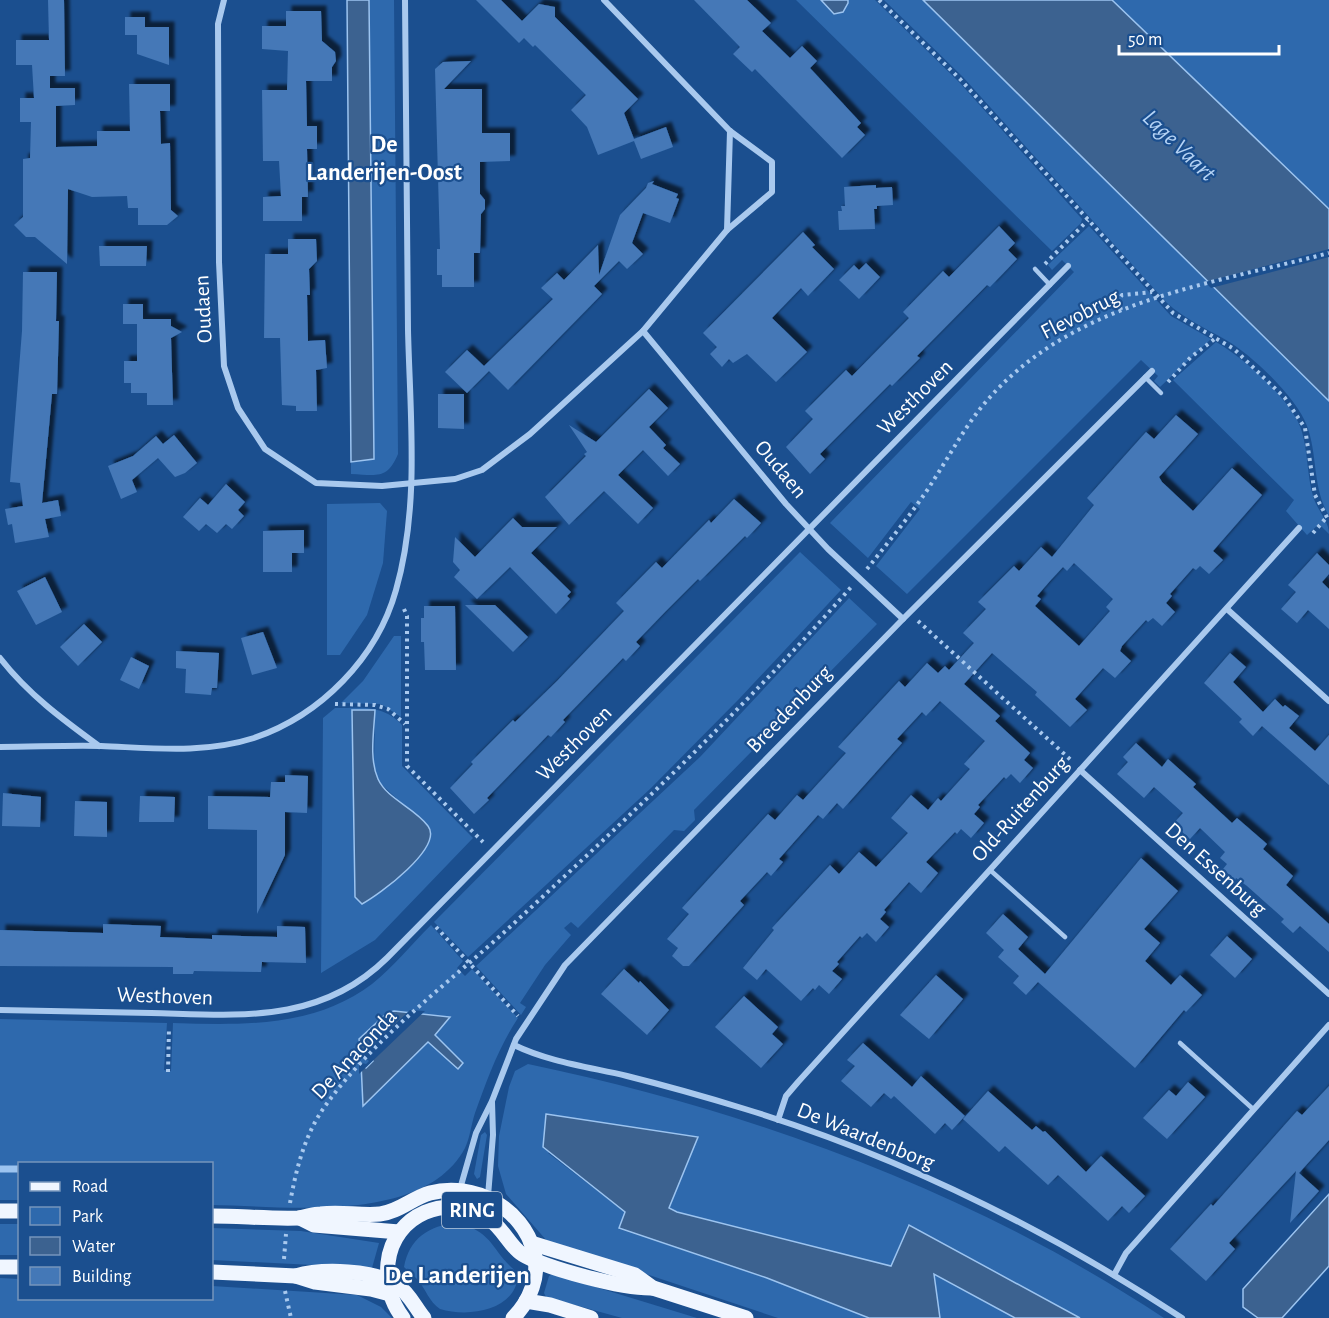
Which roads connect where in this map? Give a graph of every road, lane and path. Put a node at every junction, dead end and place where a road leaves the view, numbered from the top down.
1 (224, 0) edge
2 (405, 0) edge
3 (604, 0) edge
4 (879, 0) edge
5 (730, 131) junction
6 (1089, 220) junction
7 (727, 230) junction
8 (1329, 253) edge
9 (1068, 266) dead end
10 (1036, 271) joint
11 (1050, 285) junction
12 (1153, 292) junction
13 (1120, 308) junction
14 (643, 331) junction
15 (1216, 338) junction
16 (1152, 371) dead end
17 (1145, 377) junction
18 (1166, 383) dead end
19 (1161, 393) dead end
20 (411, 482) junction
21 (1328, 519) edge
22 (1299, 528) dead end
23 (809, 529) junction
24 (1306, 539) dead end
25 (865, 571) dead end
26 (853, 585) dead end
27 (396, 592) junction
28 (1227, 609) junction
29 (903, 619) junction
30 (916, 619) dead end
31 (0, 658) edge
32 (327, 698) junction
33 (1329, 700) edge
34 (405, 724) junction
35 (99, 746) junction
36 (0, 747) edge
37 (1074, 762) dead end
38 (1080, 770) junction
39 (486, 845) dead end
40 (990, 870) junction
41 (442, 934) dead end
42 (1065, 937) dead end
43 (469, 963) junction
44 (1329, 994) edge
45 (0, 1010) edge
46 (170, 1014) junction
47 (520, 1017) dead end
48 (1329, 1024) edge
49 (1180, 1043) dead end
50 (514, 1045) junction
51 (168, 1072) dead end
52 (492, 1101) junction
53 (1254, 1109) junction
54 (778, 1120) junction
55 (460, 1190) junction
56 (488, 1198) junction
57 (454, 1207) junction
58 (0, 1211) edge
59 (18, 1211) edge
60 (294, 1214) junction
61 (213, 1216) edge
62 (286, 1231) dead end
63 (399, 1232) junction
64 (531, 1243) junction
65 (536, 1259) junction
66 (284, 1263) dead end
67 (0, 1267) edge
68 (18, 1267) edge
69 (213, 1272) edge
70 (1114, 1275) junction
71 (290, 1280) junction
72 (388, 1287) junction
73 (653, 1288) junction
74 (526, 1301) junction
75 (291, 1318) edge
76 (403, 1318) edge
77 (424, 1318) edge
78 (513, 1318) edge
79 (591, 1318) edge
80 (746, 1318) edge
81 (1182, 1318) edge

1 - 20 street, Oudaen
2 - 20 street
3 - 5 street, Oudaen
4 - 6 path
5 - 7 street
5 - 7 street, Oudaen
6 - 10 path
6 - 12 path
7 - 14 street, Oudaen
8 - 13 path, Flevobrug
9 - 11 street, Westhoven
10 - 11 lane
11 - 23 street, Westhoven
12 - 13 path
12 - 15 path
13 - 25 path, Flevobrug
14 - 20 street, Oudaen
14 - 23 street, Oudaen
15 - 18 path
15 - 21 path
16 - 17 street, Breedenburg
17 - 19 lane
17 - 29 street, Breedenburg
20 - 27 street
21 - 24 path
22 - 28 street, Old-Ruitenburg
23 - 29 street, Oudaen
23 - 46 street, Westhoven
26 - 43 path, De Anaconda
27 - 32 street
27 - 34 path
28 - 33 street
28 - 38 street, Old-Ruitenburg
29 - 50 street, Breedenburg
30 - 37 path
31 - 35 street
32 - 34 path
32 - 35 street
34 - 39 path
35 - 36 street
38 - 40 street, Old-Ruitenburg
38 - 44 street, Den Essenburg
40 - 42 lane
40 - 54 street, Old-Ruitenburg
41 - 43 path
43 - 47 path
43 - 60 path, De Anaconda
45 - 46 street, Westhoven
46 - 51 path
48 - 53 street
49 - 53 lane
50 - 52 street, Breedenburg
50 - 54 street, De Waardenborg
52 - 55 street, Breedenburg
52 - 56 street, Breedenburg
53 - 70 street
54 - 70 street, De Waardenborg
55 - 56 main road, RING
55 - 57 main road, RING
55 - 60 main road, RING
56 - 64 main road, RING
57 - 63 main road, RING
57 - 65 main road, RING
58 - 59 main road
60 - 61 main road, RING
60 - 63 main road, RING
62 - 66 path
63 - 72 main road, RING
64 - 65 main road, RING
64 - 73 main road, RING
65 - 73 main road, RING
65 - 74 main road, RING
67 - 68 main road
69 - 71 main road
70 - 81 street, De Waardenborg
71 - 72 main road
71 - 75 path
72 - 76 main road
72 - 77 main road
73 - 80 main road, RING
74 - 78 main road, RING
74 - 79 main road

